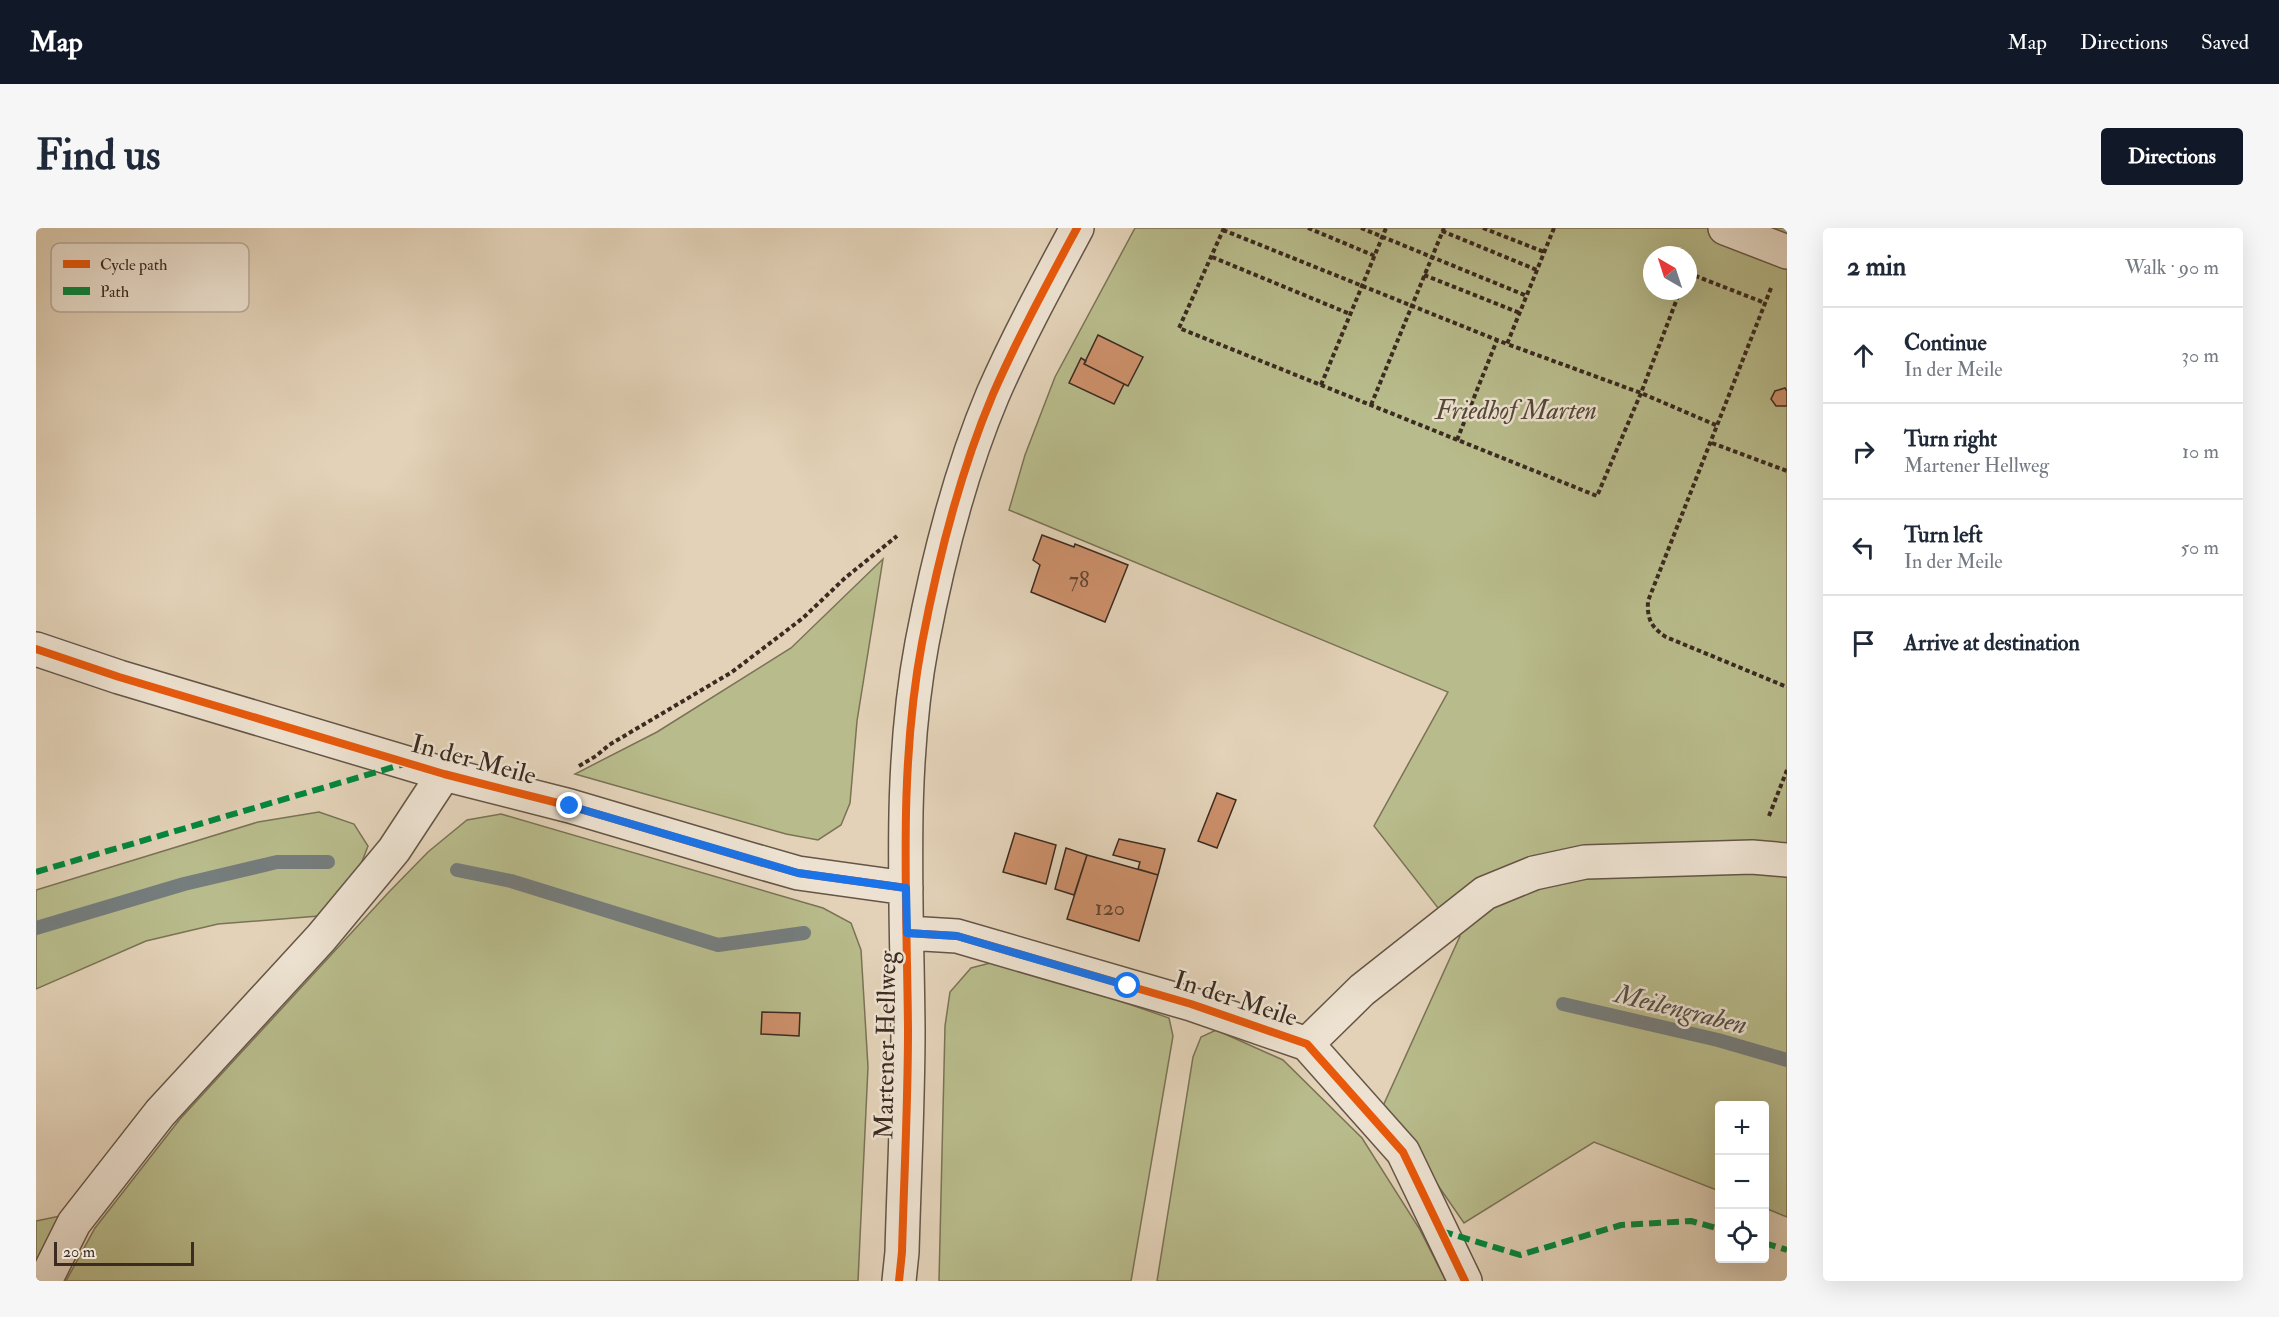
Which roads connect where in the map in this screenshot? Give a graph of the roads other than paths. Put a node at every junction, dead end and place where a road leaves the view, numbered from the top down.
1 (1077, 228) edge
2 (1725, 228) edge
3 (1786, 251) edge
4 (36, 649) edge
5 (444, 774) junction
6 (1787, 860) edge
7 (906, 888) junction
8 (907, 933) junction
9 (1307, 1044) junction
10 (45, 1281) edge
11 (899, 1281) edge
12 (1465, 1281) edge

1 - 7 street, Martener Hellweg
2 - 3 street
4 - 5 street, In der Meile
5 - 7 street, In der Meile
5 - 10 street
6 - 9 street
7 - 8 street, Martener Hellweg
8 - 9 street, In der Meile
8 - 11 street, Martener Hellweg
9 - 12 street, In der Meile

